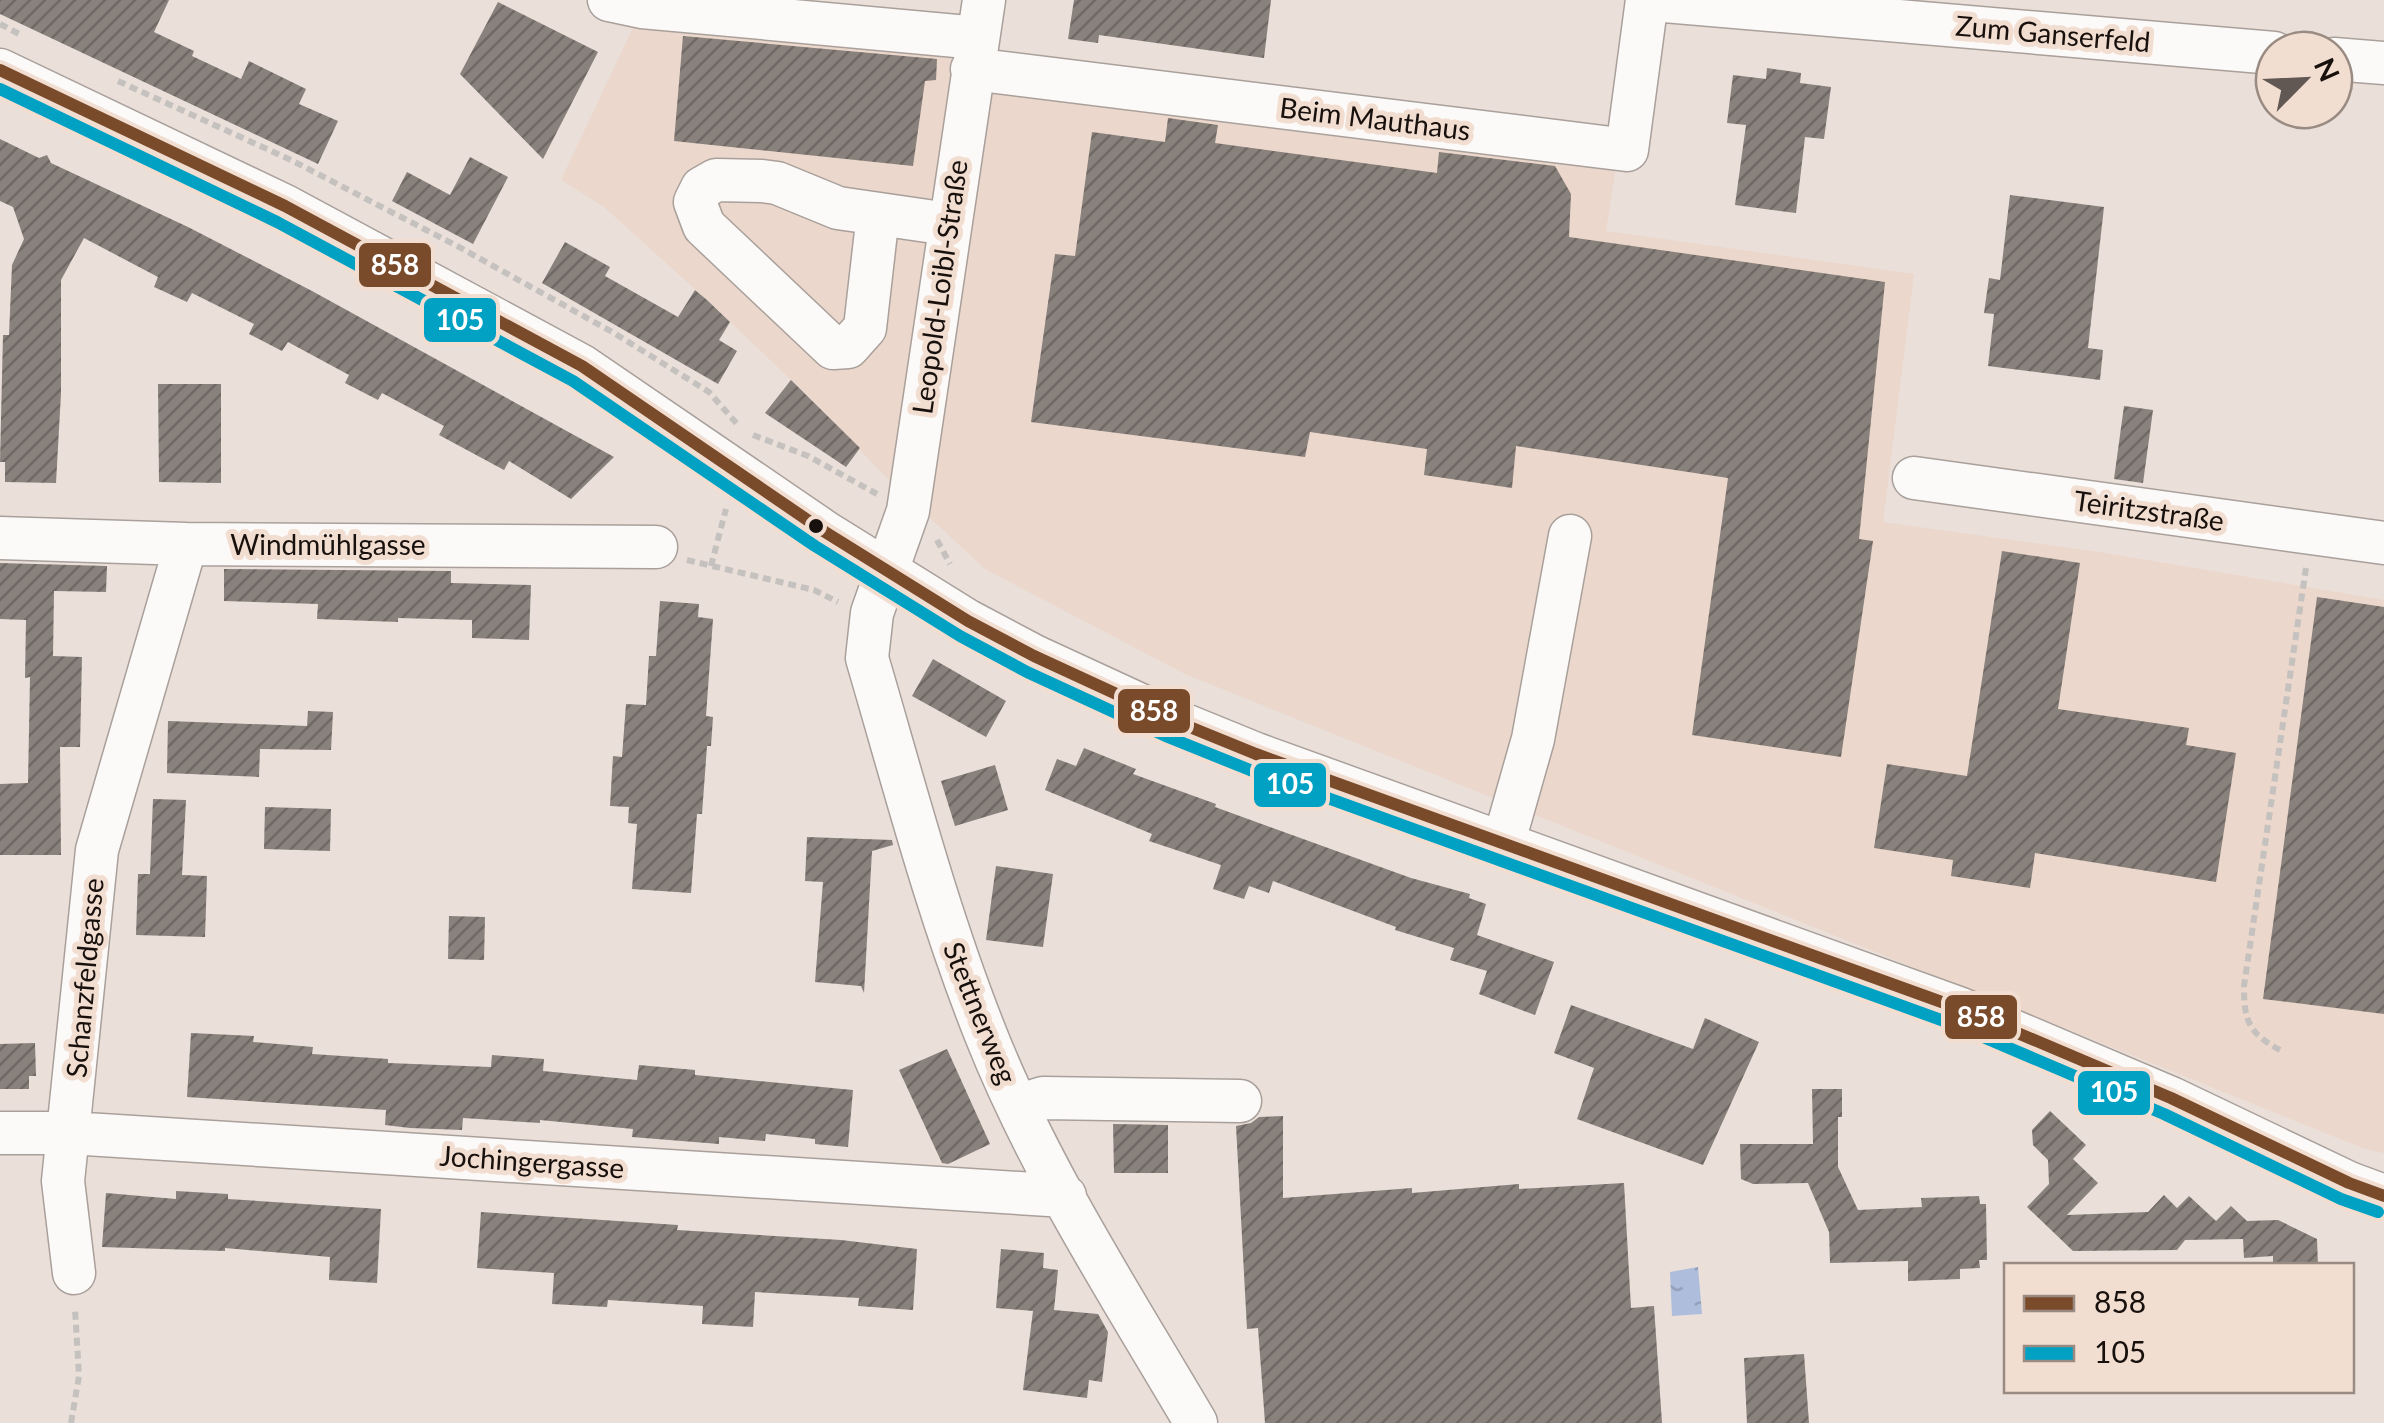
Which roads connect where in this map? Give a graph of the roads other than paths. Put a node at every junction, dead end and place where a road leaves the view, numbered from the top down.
1 (609, 0) edge
2 (1650, 0) edge
3 (978, 36) edge
4 (2254, 51) edge
5 (2354, 60) edge
6 (2384, 63) edge
7 (0, 70) edge
8 (878, 214) junction
9 (948, 224) junction
10 (1914, 478) dead end
11 (1570, 536) dead end
12 (0, 538) edge
13 (2384, 543) edge
14 (186, 544) junction
15 (656, 548) road end
16 (885, 570) junction
17 (1504, 841) junction
18 (1240, 1101) dead end
19 (1018, 1106) junction
20 (0, 1133) edge
21 (70, 1133) junction
22 (1064, 1196) junction
23 (2384, 1196) edge
24 (74, 1273) road end
25 (1196, 1423) edge

1 - 3 street, Beim Mauthaus
2 - 3 street, Beim Mauthaus
2 - 4 street, Zum Ganserfeld
3 - 9 street, Leopold-Loibl-Straße
5 - 6 street
7 - 16 street
8 - 8 street
8 - 9 street
9 - 16 street, Leopold-Loibl-Straße
10 - 13 street, Teiritzstraße
11 - 17 street
12 - 14 street, Windmühlgasse
14 - 15 street, Windmühlgasse
14 - 21 street, Schanzfeldgasse
16 - 17 street
16 - 19 street, Stettnerweg
17 - 23 street
18 - 19 street
19 - 22 street, Stettnerweg
20 - 21 street, Jochingergasse
21 - 22 street, Jochingergasse
21 - 24 street, Schanzfeldgasse
22 - 25 street, Stettnerweg

